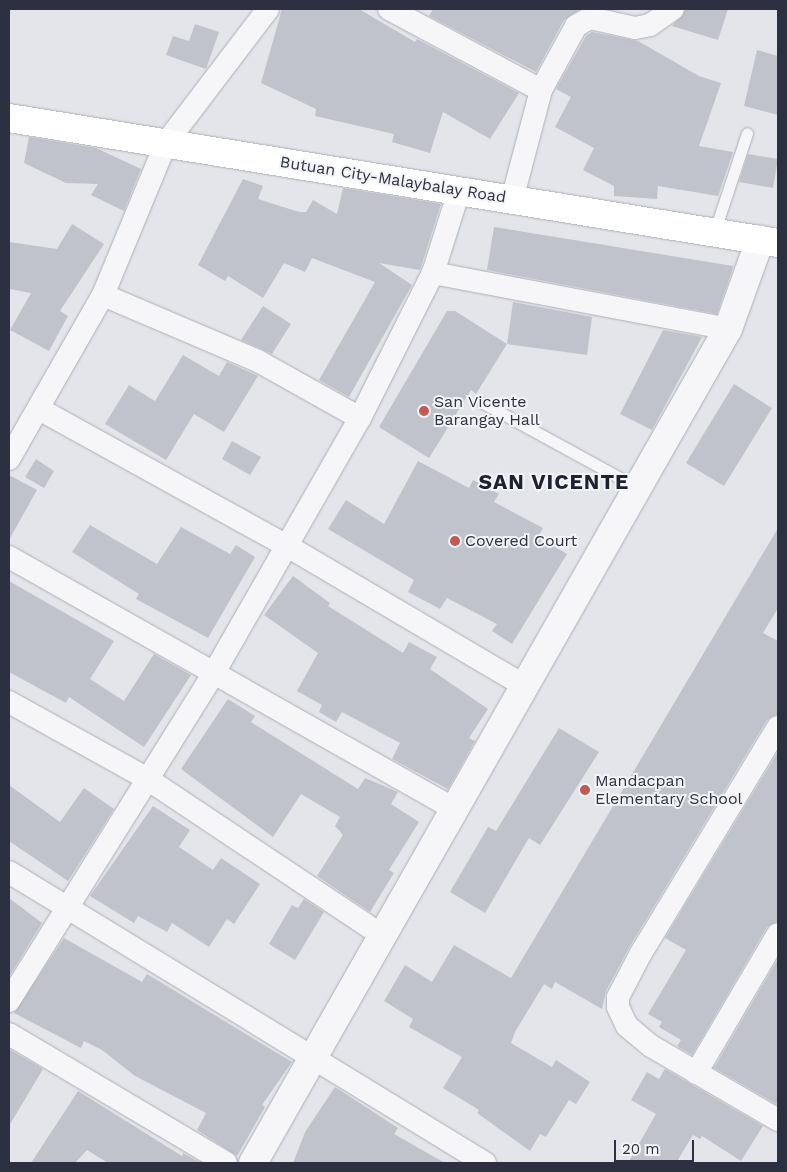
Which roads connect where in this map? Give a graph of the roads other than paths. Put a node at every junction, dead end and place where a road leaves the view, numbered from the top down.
1 (268, 9) edge
2 (389, 9) edge
3 (673, 9) edge
4 (541, 90) junction
5 (9, 118) edge
6 (747, 133) dead end
7 (166, 143) junction
8 (459, 191) junction
9 (512, 200) junction
10 (714, 232) junction
11 (769, 241) edge
12 (433, 273) junction
13 (104, 295) junction
14 (728, 329) junction
15 (483, 403) dead end
16 (38, 409) junction
17 (360, 418) junction
18 (9, 459) edge
19 (639, 488) junction
20 (289, 547) junction
21 (9, 557) edge
22 (215, 671) junction
23 (525, 686) junction
24 (9, 702) edge
25 (778, 727) edge
26 (146, 778) junction
27 (456, 810) junction
28 (9, 872) edge
29 (68, 905) junction
30 (778, 934) edge
31 (383, 936) junction
32 (9, 1001) edge
33 (9, 1034) edge
34 (314, 1059) junction
35 (696, 1073) junction
36 (778, 1120) edge
37 (226, 1163) edge
38 (253, 1163) edge
39 (485, 1163) edge

1 - 7 street
2 - 4 street
3 - 4 street
4 - 9 street
5 - 7 main road, Butuan City-Malaybalay Road
6 - 10 lane
7 - 8 main road, Butuan City-Malaybalay Road
7 - 13 street
8 - 9 main road, Butuan City-Malaybalay Road
8 - 12 street
9 - 10 main road, Butuan City-Malaybalay Road
10 - 11 main road, Butuan City-Malaybalay Road
11 - 14 street
12 - 14 street
12 - 17 street
13 - 16 street
13 - 17 street
14 - 19 street
15 - 19 lane
16 - 18 street
16 - 20 street
17 - 20 street
19 - 23 street
20 - 22 street
20 - 23 street
21 - 22 street
22 - 26 street
22 - 27 street
23 - 27 street
24 - 26 street
25 - 35 street
26 - 29 street
26 - 31 street
27 - 31 street
28 - 29 street
29 - 32 street
29 - 34 street
30 - 35 street
31 - 34 street
33 - 37 street
34 - 38 street
34 - 39 street
35 - 36 street

